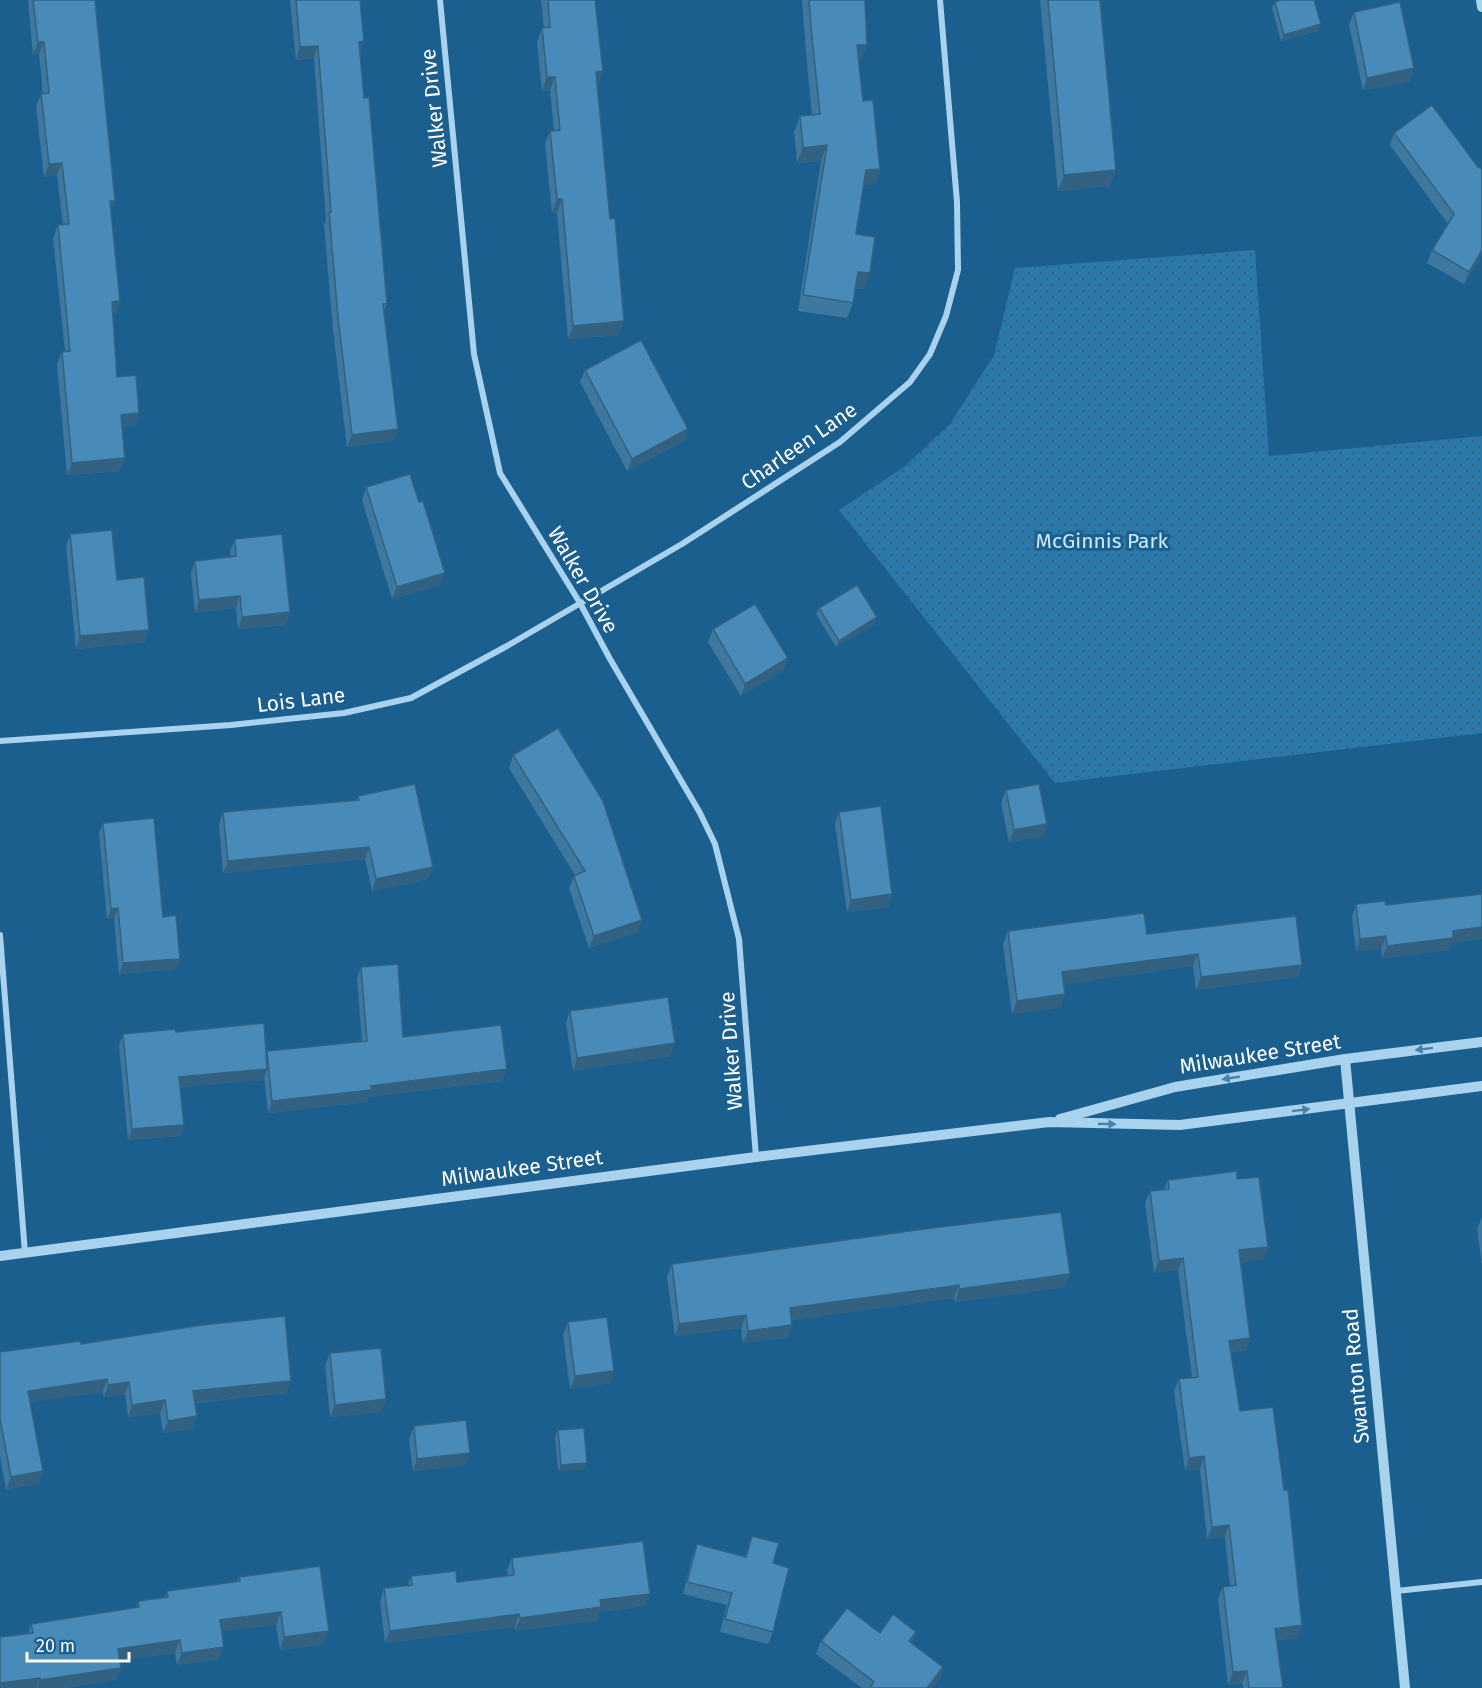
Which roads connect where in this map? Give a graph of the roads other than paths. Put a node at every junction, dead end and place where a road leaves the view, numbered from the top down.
1 (440, 0) edge
2 (940, 0) edge
3 (1481, 0) edge
4 (1482, 8) edge
5 (580, 603) junction
6 (0, 741) edge
7 (0, 935) edge
8 (1482, 1042) edge
9 (1345, 1059) junction
10 (1482, 1086) edge
11 (1349, 1104) junction
12 (1049, 1122) junction
13 (756, 1157) junction
14 (25, 1253) junction
15 (0, 1256) edge
16 (1482, 1582) edge
17 (1396, 1591) junction
18 (1404, 1688) edge

1 - 5 street, Walker Drive
2 - 5 street, Charleen Lane
3 - 4 street
5 - 6 street, Lois Lane
5 - 13 street, Walker Drive
7 - 14 street
8 -> 9 street, Milwaukee Street
9 - 11 street, Swanton Road
9 -> 12 street, Milwaukee Street
10 - 11 street, Milwaukee Street
12 -> 11 street, Milwaukee Street
11 - 17 street, Swanton Road
12 - 13 street, Milwaukee Street
13 - 14 street, Milwaukee Street
14 - 15 street, Milwaukee Street
16 - 17 street
17 - 18 street, Swanton Road

